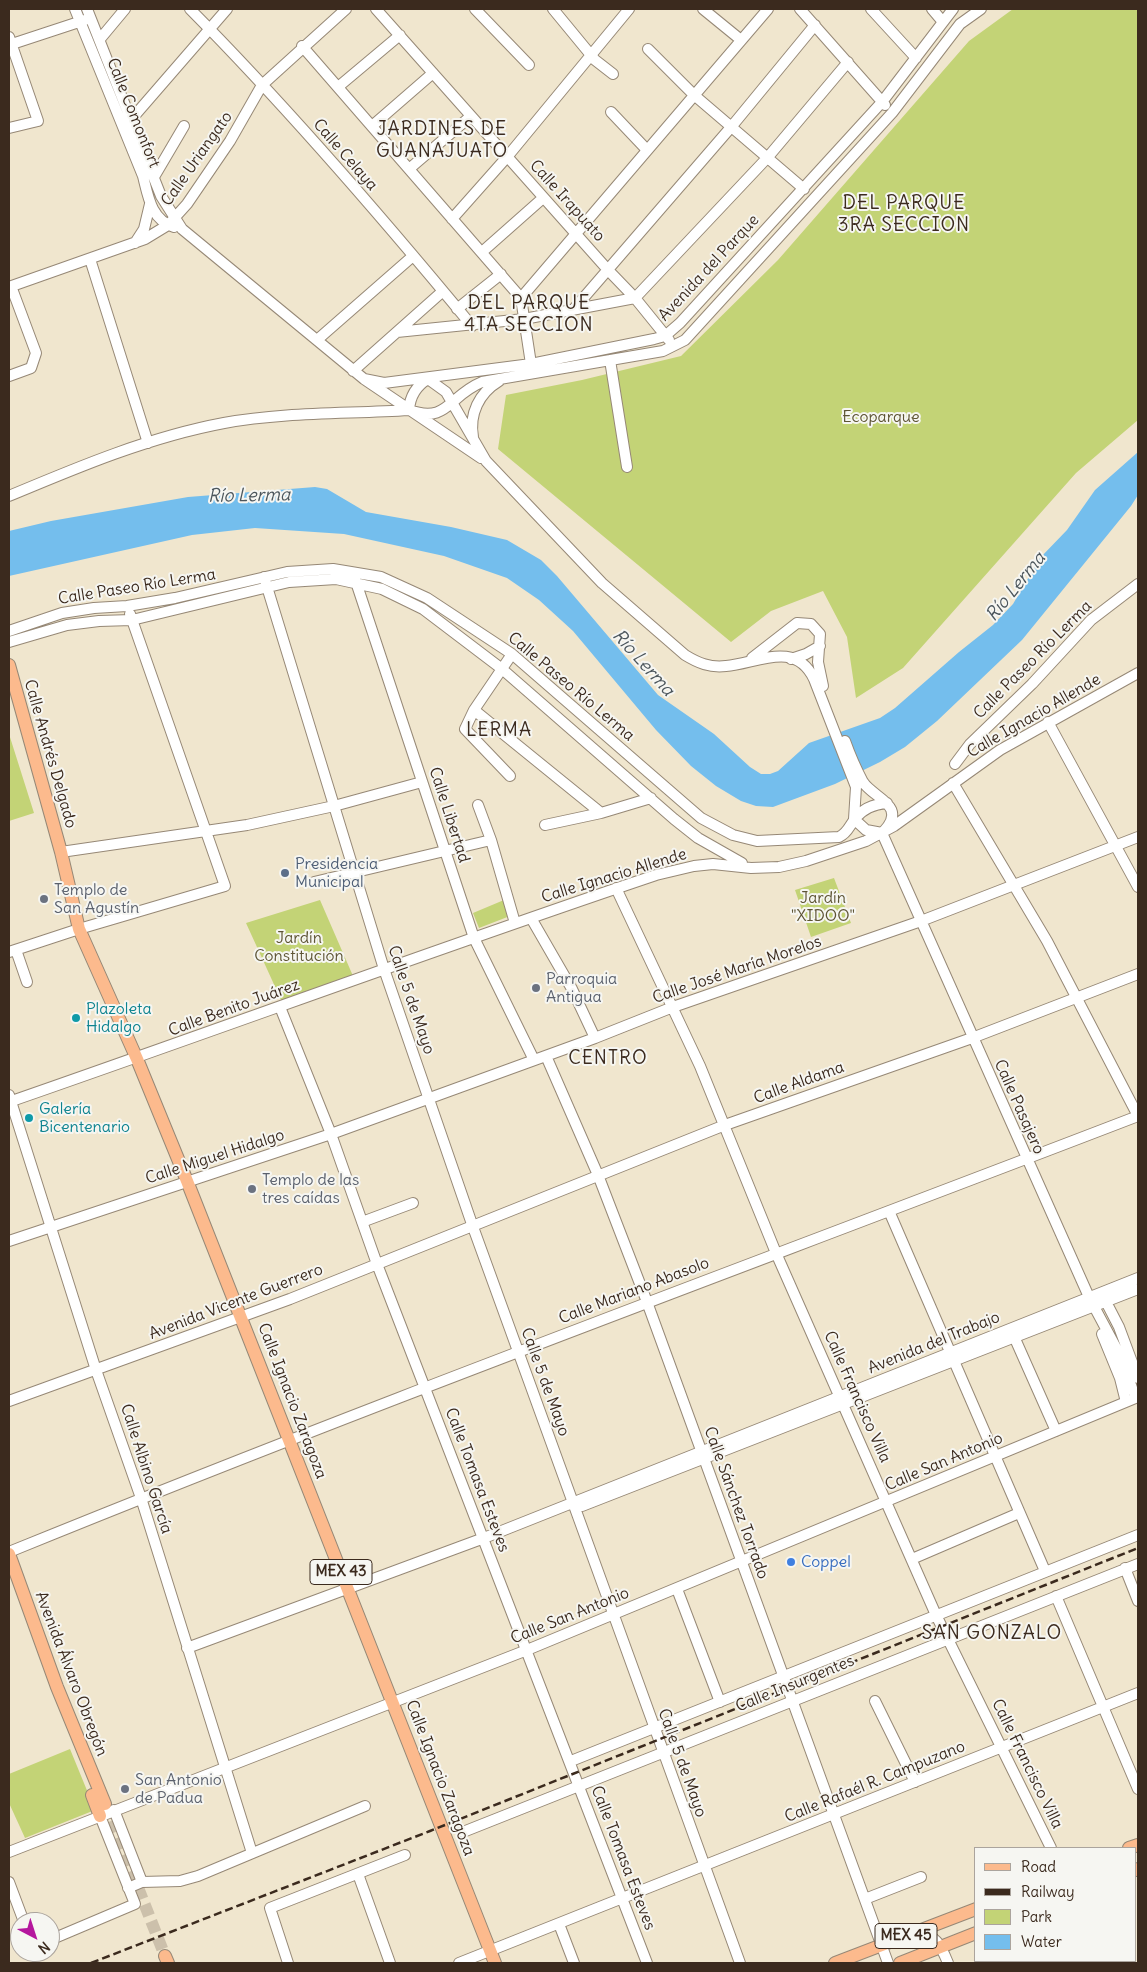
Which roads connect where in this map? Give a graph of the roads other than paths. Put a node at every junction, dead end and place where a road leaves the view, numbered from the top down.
1 (75, 9) edge
2 (125, 9) edge
3 (190, 9) edge
4 (227, 9) edge
5 (346, 9) edge
6 (376, 9) edge
7 (475, 9) edge
8 (553, 9) edge
9 (629, 9) edge
10 (703, 9) edge
11 (768, 9) edge
12 (800, 9) edge
13 (871, 9) edge
14 (932, 9) edge
15 (953, 9) edge
16 (981, 9) edge
17 (89, 14) edge
18 (80, 21) junction
19 (944, 22) junction
20 (815, 25) junction
21 (210, 29) junction
22 (400, 35) junction
23 (100, 39) junction
24 (741, 40) junction
25 (10, 42) edge
26 (302, 46) junction
27 (648, 48) dead end
28 (591, 56) junction
29 (916, 58) junction
30 (848, 62) junction
31 (529, 65) dead end
32 (433, 73) junction
33 (613, 74) dead end
34 (262, 85) junction
35 (338, 87) junction
36 (694, 95) junction
37 (882, 102) junction
38 (611, 112) dead end
39 (892, 113) junction
40 (471, 116) junction
41 (132, 119) junction
42 (184, 126) dead end
43 (372, 126) junction
44 (732, 126) junction
45 (9, 128) edge
46 (124, 128) junction
47 (647, 150) junction
48 (507, 157) junction
49 (768, 157) junction
50 (409, 169) junction
51 (154, 177) junction
52 (804, 189) junction
53 (543, 198) junction
54 (150, 204) junction
55 (452, 218) junction
56 (171, 222) junction
57 (575, 234) junction
58 (135, 243) junction
59 (482, 252) junction
60 (413, 256) junction
61 (90, 259) junction
62 (608, 270) junction
63 (501, 274) junction
64 (10, 287) edge
65 (443, 292) junction
66 (521, 298) junction
67 (635, 298) junction
68 (458, 309) junction
69 (573, 310) junction
70 (524, 319) junction
71 (472, 326) junction
72 (397, 332) junction
73 (665, 336) junction
74 (317, 340) junction
75 (675, 346) junction
76 (610, 360) junction
77 (531, 364) junction
78 (353, 370) junction
79 (9, 376) edge
80 (364, 379) junction
81 (428, 379) junction
82 (501, 379) junction
83 (452, 402) junction
84 (409, 410) junction
85 (474, 442) junction
86 (148, 443) junction
87 (486, 461) junction
88 (627, 467) dead end
89 (9, 496) edge
90 (353, 573) junction
91 (266, 582) junction
92 (357, 583) junction
93 (1138, 584) edge
94 (127, 606) junction
95 (132, 620) junction
96 (9, 631) edge
97 (9, 642) edge
98 (774, 643) junction
99 (820, 646) junction
100 (512, 654) junction
101 (778, 656) junction
102 (791, 659) junction
103 (744, 662) junction
104 (9, 665) edge
105 (502, 669) junction
106 (815, 672) junction
107 (1138, 673) edge
108 (474, 710) junction
109 (1048, 722) junction
110 (956, 764) dead end
111 (510, 776) dead end
112 (422, 782) junction
113 (953, 783) junction
114 (860, 785) junction
115 (651, 798) junction
116 (887, 803) junction
117 (478, 805) dead end
118 (334, 806) junction
119 (601, 813) junction
120 (854, 820) junction
121 (545, 825) dead end
122 (204, 833) junction
123 (845, 834) junction
124 (882, 834) junction
125 (1138, 837) edge
126 (491, 840) junction
127 (1116, 845) junction
128 (445, 850) junction
129 (61, 852) junction
130 (825, 854) junction
131 (751, 868) junction
132 (355, 872) junction
133 (314, 882) dead end
134 (1016, 886) junction
135 (1138, 887) edge
136 (616, 888) junction
137 (530, 918) junction
138 (921, 921) junction
139 (516, 923) junction
140 (78, 929) junction
141 (474, 938) junction
142 (12, 951) edge
143 (384, 969) junction
144 (1138, 974) edge
145 (27, 982) dead end
146 (1077, 997) junction
147 (673, 1007) junction
148 (280, 1008) junction
149 (595, 1038) junction
150 (972, 1038) junction
151 (546, 1056) junction
152 (137, 1059) junction
153 (534, 1060) junction
154 (429, 1098) junction
155 (10, 1100) edge
156 (1138, 1116) edge
157 (725, 1125) junction
158 (331, 1134) junction
159 (1026, 1159) junction
160 (598, 1175) junction
161 (187, 1181) junction
162 (413, 1203) dead end
163 (889, 1210) junction
164 (362, 1222) junction
165 (51, 1227) junction
166 (473, 1227) junction
167 (9, 1241) edge
168 (776, 1253) junction
169 (377, 1264) junction
170 (1138, 1278) edge
171 (1138, 1288) edge
172 (1103, 1297) junction
173 (648, 1302) junction
174 (1089, 1302) junction
175 (241, 1317) junction
176 (1012, 1333) junction
177 (519, 1352) junction
178 (952, 1356) junction
179 (96, 1370) junction
180 (1138, 1378) edge
181 (426, 1388) junction
182 (1137, 1397) edge
183 (841, 1400) junction
184 (9, 1401) edge
185 (1126, 1402) junction
186 (1056, 1431) junction
187 (290, 1441) junction
188 (702, 1455) junction
189 (996, 1457) junction
190 (141, 1498) junction
191 (887, 1502) junction
192 (573, 1503) junction
193 (1019, 1512) junction
194 (1138, 1535) edge
195 (484, 1538) junction
196 (9, 1553) edge
197 (912, 1559) junction
198 (741, 1563) junction
199 (1138, 1564) edge
200 (1125, 1568) junction
201 (1045, 1571) junction
202 (677, 1589) junction
203 (348, 1590) junction
204 (1056, 1596) junction
205 (1138, 1601) edge
206 (936, 1614) junction
207 (613, 1615) junction
208 (949, 1640) junction
209 (187, 1648) junction
210 (527, 1650) junction
211 (783, 1677) junction
212 (1138, 1693) edge
213 (720, 1702) junction
214 (792, 1702) junction
215 (875, 1702) dead end
216 (393, 1703) junction
217 (1103, 1707) junction
218 (654, 1728) junction
219 (1002, 1747) junction
220 (663, 1753) junction
221 (570, 1761) junction
222 (224, 1767) junction
223 (915, 1782) junction
224 (580, 1786) junction
225 (1138, 1789) edge
226 (365, 1806) dead end
227 (106, 1810) junction
228 (835, 1814) junction
229 (464, 1832) dead end
230 (1051, 1847) edge
231 (9, 1852) edge
232 (252, 1853) junction
233 (405, 1855) dead end
234 (705, 1866) junction
235 (358, 1874) junction
236 (921, 1877) dead end
237 (9, 1882) edge
238 (142, 1882) junction
239 (128, 1888) junction
240 (623, 1899) junction
241 (865, 1899) junction
242 (974, 1910) edge
243 (20, 1912) edge
244 (559, 1924) junction
245 (910, 1934) junction
246 (974, 1934) edge
247 (60, 1936) edge
248 (882, 1945) junction
249 (942, 1946) junction
250 (493, 1957) edge
251 (288, 1963) edge
252 (390, 1963) edge
253 (459, 1963) edge
254 (574, 1963) edge
255 (647, 1963) edge
256 (740, 1963) edge
257 (835, 1963) edge
258 (888, 1963) edge
259 (900, 1963) edge
260 (948, 1963) edge

1 - 18 street, Calle Comonfort
2 - 23 street
3 - 21 street, Calle Celaya
4 - 21 street
5 - 26 street, Calle Uriangato
6 - 22 street, Calle Irapuato
7 - 31 street
8 - 28 street
9 - 28 street
10 - 24 street
11 - 24 street
12 - 20 street
13 - 29 street
14 - 19 street
15 - 19 street, Avenida del Parque
16 - 39 street, Avenida del Parque
17 - 18 street
17 - 23 street, Calle Comonfort
18 - 25 street
18 - 46 street, Calle Comonfort
19 - 29 street, Avenida del Parque
20 - 30 street
20 - 44 street
21 - 34 street, Calle Celaya
21 - 41 street
22 - 32 street, Calle Irapuato
22 - 35 street
23 - 41 street, Calle Comonfort
24 - 36 street
25 - 45 street
26 - 34 street, Calle Uriangato
26 - 35 street
27 - 36 street
28 - 33 street
28 - 48 street
29 - 37 street, Avenida del Parque
30 - 37 street
30 - 49 street
32 - 40 street, Calle Irapuato
32 - 43 street
34 - 56 street, Calle Uriangato
34 - 60 street, Calle Celaya
35 - 43 street
36 - 44 street
36 - 47 street
37 - 39 street
37 - 52 street, Avenida del Parque
38 - 47 street
39 - 75 street, Avenida del Parque
40 - 48 street, Calle Irapuato
40 - 50 street
41 - 46 street
41 - 51 street, Calle Comonfort
42 - 51 street
43 - 50 street
44 - 49 street
44 - 62 street
46 - 54 street, Calle Comonfort
47 - 57 street
48 - 53 street, Calle Irapuato
48 - 55 street
49 - 52 street
49 - 67 street
50 - 55 street
51 - 56 street, Calle Comonfort
52 - 73 street, Avenida del Parque
53 - 57 street, Calle Irapuato
53 - 59 street
54 - 56 street, Calle Comonfort
54 - 58 street
55 - 59 street
56 - 58 street, Calle Uriangato
56 - 74 street
57 - 62 street, Calle Irapuato
57 - 66 street
58 - 61 street, Calle Uriangato
59 - 63 street
60 - 65 street, Calle Celaya
60 - 74 street
61 - 64 street, Calle Uriangato
61 - 86 street
62 - 67 street, Calle Irapuato
62 - 69 street
63 - 66 street
63 - 68 street
64 - 79 street
65 - 68 street, Calle Celaya
65 - 72 street
66 - 70 street
67 - 69 street
67 - 73 street, Calle Irapuato
68 - 71 street, Calle Celaya
69 - 70 street
70 - 71 street
70 - 77 street
71 - 72 street
72 - 78 street
73 - 75 street, Calle Irapuato
73 - 77 street, Avenida del Parque
74 - 78 street
75 - 76 street, Avenida del Parque
76 - 82 street, Avenida del Parque
76 - 88 street
77 - 81 street, Avenida del Parque
78 - 80 street
80 - 81 street, Avenida del Parque
80 - 84 street
81 - 83 street
81 - 84 street
82 - 83 street, Avenida del Parque
82 - 85 street
83 - 84 street, Avenida del Parque
83 - 85 street
84 - 86 street
84 - 87 street
85 - 87 street
86 - 89 street
87 - 103 street
90 - 91 street, Calle Paseo Río Lerma
90 - 92 street, Calle Libertad
90 - 100 street, Calle Paseo Río Lerma
91 - 92 street, Calle Paseo Río Lerma
91 - 94 street, Calle Paseo Río Lerma
91 - 95 street, Calle Paseo Río Lerma
91 - 118 street, Calle 5 de Mayo
92 - 105 street, Calle Paseo Río Lerma
92 - 112 street, Calle Libertad
93 - 110 street, Calle Paseo Río Lerma
94 - 95 street
94 - 96 street, Calle Paseo Río Lerma
95 - 97 street, Calle Paseo Río Lerma
95 - 122 street
98 - 99 street
98 - 101 street
98 - 103 street
99 - 102 street
99 - 106 street
100 - 105 street
100 - 123 street, Calle Paseo Río Lerma
101 - 102 street
101 - 103 street
102 - 106 street
104 - 129 main road, Calle Andrés Delgado / MEX 43
105 - 108 street
105 - 115 street, Calle Paseo Río Lerma
106 - 114 street
107 - 109 street, Calle Ignacio Allende
108 - 111 street
108 - 119 street
109 - 113 street, Calle Ignacio Allende
109 - 127 street
112 - 118 street
112 - 128 street, Calle Libertad
113 - 124 street, Calle Ignacio Allende
113 - 134 street
114 - 116 street
114 - 120 street
115 - 119 street
115 - 131 street, Calle Paseo Río Lerma
116 - 120 street
116 - 124 street
117 - 126 street
118 - 122 street
118 - 132 street, Calle 5 de Mayo
119 - 121 street
120 - 123 street
120 - 124 street
122 - 129 street
122 - 140 street
123 - 130 street
124 - 130 street, Calle Ignacio Allende
124 - 138 street, Calle Pasajero
125 - 127 street, Calle José María Morelos
126 - 128 street
126 - 139 street
127 - 134 street, Calle José María Morelos
127 - 135 street
128 - 132 street
128 - 141 street, Calle Libertad
129 - 140 main road, Calle Ignacio Zaragoza / MEX 43
130 - 131 street, Calle Ignacio Allende
131 - 136 street, Calle Ignacio Allende
132 - 133 street
132 - 143 street, Calle 5 de Mayo
134 - 138 street, Calle José María Morelos
134 - 146 street
136 - 137 street, Calle Ignacio Allende
136 - 147 street, Calle Francisco Villa
137 - 139 street, Calle Ignacio Allende
137 - 149 street
138 - 147 street, Calle José María Morelos
138 - 150 street, Calle Pasajero
139 - 141 street, Calle Ignacio Allende
140 - 142 street
140 - 152 main road, Calle Ignacio Zaragoza / MEX 43
141 - 143 street, Calle Ignacio Allende
141 - 153 street, Calle Libertad
142 - 145 street
143 - 148 street, Calle Benito Juárez
143 - 154 street, Calle 5 de Mayo
144 - 146 street, Calle Aldama
146 - 150 street, Calle Aldama
146 - 156 street
147 - 149 street, Calle José María Morelos
147 - 157 street, Calle Francisco Villa
148 - 152 street, Calle Benito Juárez
148 - 158 street, Calle Tomasa Esteves
149 - 151 street, Calle José María Morelos
150 - 157 street, Calle Aldama
150 - 159 street, Calle Pasajero
151 - 153 street, Calle José María Morelos
151 - 160 street, Calle Sánchez Torrado
152 - 155 street, Calle Benito Juárez
152 - 161 main road, Calle Ignacio Zaragoza / MEX 43
153 - 154 street, Calle José María Morelos
154 - 158 street, Calle Miguel Hidalgo
154 - 166 street, Calle 5 de Mayo
155 - 165 street, Calle Albino García
156 - 159 street, Calle Mariano Abasolo
157 - 160 street, Calle Aldama
157 - 168 street, Calle Francisco Villa
158 - 161 street, Calle Miguel Hidalgo
158 - 164 street, Calle Tomasa Esteves
159 - 163 street, Calle Mariano Abasolo
159 - 174 street, Calle Pasajero
160 - 166 street, Calle Aldama
160 - 173 street, Calle Sánchez Torrado
161 - 165 street, Calle Miguel Hidalgo
161 - 175 main road, Calle Ignacio Zaragoza / MEX 43
162 - 164 street
163 - 168 street, Calle Mariano Abasolo
163 - 178 street
164 - 169 street, Calle Tomasa Esteves
165 - 167 street, Calle Miguel Hidalgo
165 - 179 street, Calle Albino García
166 - 169 street, Avenida Vicente Guerrero
166 - 177 street, Calle 5 de Mayo
168 - 173 street, Calle Mariano Abasolo
168 - 183 street, Calle Francisco Villa
169 - 175 street, Avenida Vicente Guerrero
169 - 181 street, Calle Tomasa Esteves
170 - 172 street, Avenida del Trabajo
171 - 172 street, Avenida del Trabajo
172 - 174 street, Avenida del Trabajo
172 - 180 street
173 - 177 street, Calle Mariano Abasolo
173 - 188 street, Calle Sánchez Torrado
174 - 176 street, Avenida del Trabajo
174 - 182 street, Calle Pasajero
174 - 185 street
175 - 179 street, Avenida Vicente Guerrero
175 - 187 main road, Calle Ignacio Zaragoza / MEX 43
176 - 178 street, Avenida del Trabajo
176 - 186 street
177 - 181 street, Calle Mariano Abasolo
177 - 192 street, Calle 5 de Mayo
178 - 183 street, Avenida del Trabajo
178 - 189 street
179 - 184 street, Avenida Vicente Guerrero
179 - 190 street, Calle Albino García
181 - 187 street, Calle Mariano Abasolo
181 - 195 street, Calle Tomasa Esteves
182 - 185 street, Calle San Antonio
183 - 188 street, Avenida del Trabajo
183 - 191 street, Calle Francisco Villa
185 - 186 street, Calle San Antonio
186 - 189 street, Calle San Antonio
187 - 190 street, Calle Mariano Abasolo
187 - 203 main road, Calle Ignacio Zaragoza / MEX 43
188 - 192 street, Avenida del Trabajo
188 - 198 street, Calle Sánchez Torrado
189 - 191 street, Calle San Antonio
189 - 193 street
190 - 196 street, Calle Mariano Abasolo
190 - 209 street, Calle Albino García
191 - 197 street, Calle Francisco Villa
191 - 198 street, Calle San Antonio
192 - 195 street, Avenida del Trabajo
192 - 207 street, Calle 5 de Mayo
193 - 197 street
193 - 201 street
194 - 201 street, Calle Insurgentes
195 - 203 street, Avenida del Trabajo
195 - 210 street, Calle Tomasa Esteves
196 - 227 main road, Avenida Álvaro Obregón
197 - 206 street, Calle Francisco Villa
198 - 202 street, Calle San Antonio
198 - 211 street, Calle Sánchez Torrado
199 - 200 street, Calle Insurgentes
200 - 204 street, Calle Insurgentes
200 - 205 street
201 - 206 street, Calle Insurgentes
202 - 207 street, Calle San Antonio
202 - 213 street
203 - 209 street, Avenida del Trabajo
203 - 216 main road, Calle Ignacio Zaragoza / MEX 43
204 - 208 street, Calle Insurgentes
204 - 217 street
206 - 208 street, Calle Francisco Villa
206 - 211 street, Calle Insurgentes
207 - 210 street, Calle San Antonio
207 - 218 street, Calle 5 de Mayo
208 - 214 street, Calle Insurgentes
208 - 219 street, Calle Francisco Villa
209 - 222 street, Calle Albino García
210 - 216 street, Calle San Antonio
210 - 221 street, Calle Tomasa Esteves
211 - 213 street, Calle Insurgentes
211 - 214 street, Calle Sánchez Torrado
212 - 217 street, Calle Rafaél R. Campuzano
213 - 218 street, Calle Insurgentes
214 - 220 street, Calle Insurgentes
214 - 228 street, Calle Sánchez Torrado
215 - 223 street
216 - 222 street, Calle San Antonio
216 - 250 main road, Calle Ignacio Zaragoza / MEX 43
217 - 219 street, Calle Rafaél R. Campuzano
217 - 225 street
218 - 220 street, Calle 5 de Mayo
218 - 221 street, Calle Insurgentes
219 - 223 street, Calle Rafaél R. Campuzano
219 - 230 street, Calle Francisco Villa
220 - 224 street, Calle Insurgentes
220 - 234 street, Calle 5 de Mayo
221 - 224 street, Calle Tomasa Esteves
222 - 227 street, Calle San Antonio
222 - 232 street, Calle Albino García
223 - 228 street, Calle Rafaél R. Campuzano
224 - 229 street, Calle Insurgentes
224 - 240 street, Calle Tomasa Esteves
226 - 232 street
227 - 231 street, Calle San Antonio
227 - 238 street
227 - 239 street
228 - 234 street, Calle Rafaél R. Campuzano
228 - 241 street, Calle Sánchez Torrado
232 - 238 street
233 - 235 street
234 - 240 street, Calle Rafaél R. Campuzano
234 - 256 street, Calle 5 de Mayo
235 - 251 street
235 - 252 street
236 - 241 street
237 - 243 street
238 - 239 street
239 - 247 street
240 - 244 street, Calle Rafaél R. Campuzano
240 - 255 street, Calle Tomasa Esteves
241 - 248 street, Calle Sánchez Torrado
242 - 245 main road, MEX 45
244 - 250 street, Calle Rafaél R. Campuzano
244 - 254 street
245 - 248 main road, MEX 45
245 - 249 street
246 - 249 main road, MEX 45
248 - 257 main road, MEX 45
248 - 258 street, Calle Sánchez Torrado
249 - 259 main road, MEX 45
249 - 260 street
250 - 253 street, Calle Rafaél R. Campuzano

